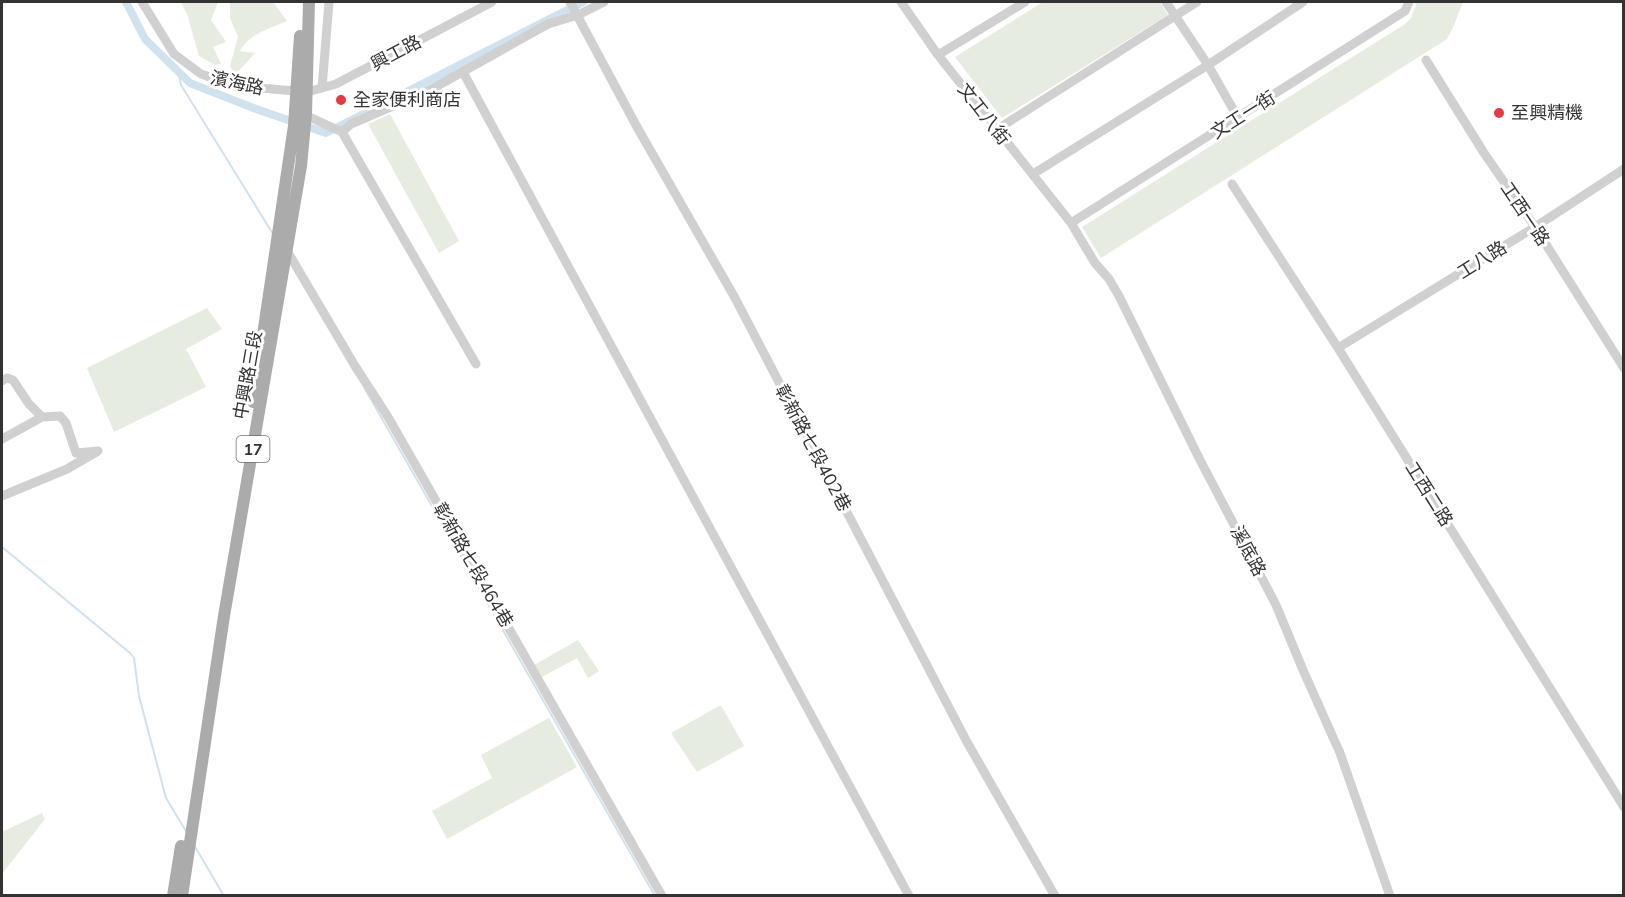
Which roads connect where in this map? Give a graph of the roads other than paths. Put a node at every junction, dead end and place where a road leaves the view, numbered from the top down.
1 (142, 2) edge
2 (301, 2) edge
3 (309, 2) edge
4 (329, 2) edge
5 (492, 2) edge
6 (570, 2) edge
7 (604, 2) edge
8 (901, 2) edge
9 (1025, 2) edge
10 (1166, 2) edge
11 (1197, 2) edge
12 (1303, 2) edge
13 (1409, 2) edge
14 (578, 15) junction
15 (1175, 16) junction
16 (938, 55) junction
17 (1426, 60) dead end
18 (1208, 65) junction
19 (463, 72) junction
20 (322, 88) junction
21 (302, 92) junction
22 (305, 114) junction
23 (1238, 118) junction
24 (996, 130) junction
25 (339, 131) junction
26 (1623, 169) edge
27 (1033, 174) junction
28 (1232, 184) dead end
29 (1071, 223) junction
30 (1535, 227) junction
31 (279, 238) junction
32 (288, 253) junction
33 (1338, 348) junction
34 (476, 364) dead end
35 (1623, 368) edge
36 (2, 381) edge
37 (42, 417) junction
38 (2, 439) edge
39 (2, 495) edge
40 (1623, 807) edge
41 (173, 896) edge
42 (182, 896) edge
43 (662, 896) edge
44 (909, 896) edge
45 (1055, 896) edge
46 (1390, 896) edge

1 - 21 street, 濱海路
2 - 21 main road, 中興路三段 / 17
3 - 21 main road, 中興路三段 / 17
4 - 20 street
5 - 20 street, 興工路
6 - 14 street, 彰新路七段402巷
7 - 14 street
8 - 16 street, 文工八街
9 - 16 street
10 - 15 street
11 - 15 street
12 - 18 street
13 - 23 street, 文工一街
14 - 19 street
14 - 45 street, 彰新路七段402巷
15 - 18 street
15 - 24 street
16 - 24 street, 文工八街
17 - 30 street, 工西一路
18 - 23 street
18 - 27 street
19 - 25 street
19 - 44 street
20 - 21 street, 興工路
21 - 22 main road, 中興路三段 / 17
22 - 25 street
22 - 31 main road, 中興路三段 / 17
22 - 32 main road, 中興路三段 / 17
23 - 29 street, 文工一街
24 - 27 street, 文工八街
25 - 34 street
26 - 30 street, 工八路
27 - 29 street, 文工八街
28 - 33 street, 工西二路
29 - 46 street, 溪底路
30 - 33 street, 工八路
30 - 35 street, 工西一路
31 - 32 street, 彰新路七段464巷
31 - 41 main road, 中興路三段 / 17
32 - 42 main road, 中興路三段 / 17
32 - 43 street, 彰新路七段464巷
33 - 40 street, 工西二路
36 - 37 street
37 - 38 street
37 - 39 street

